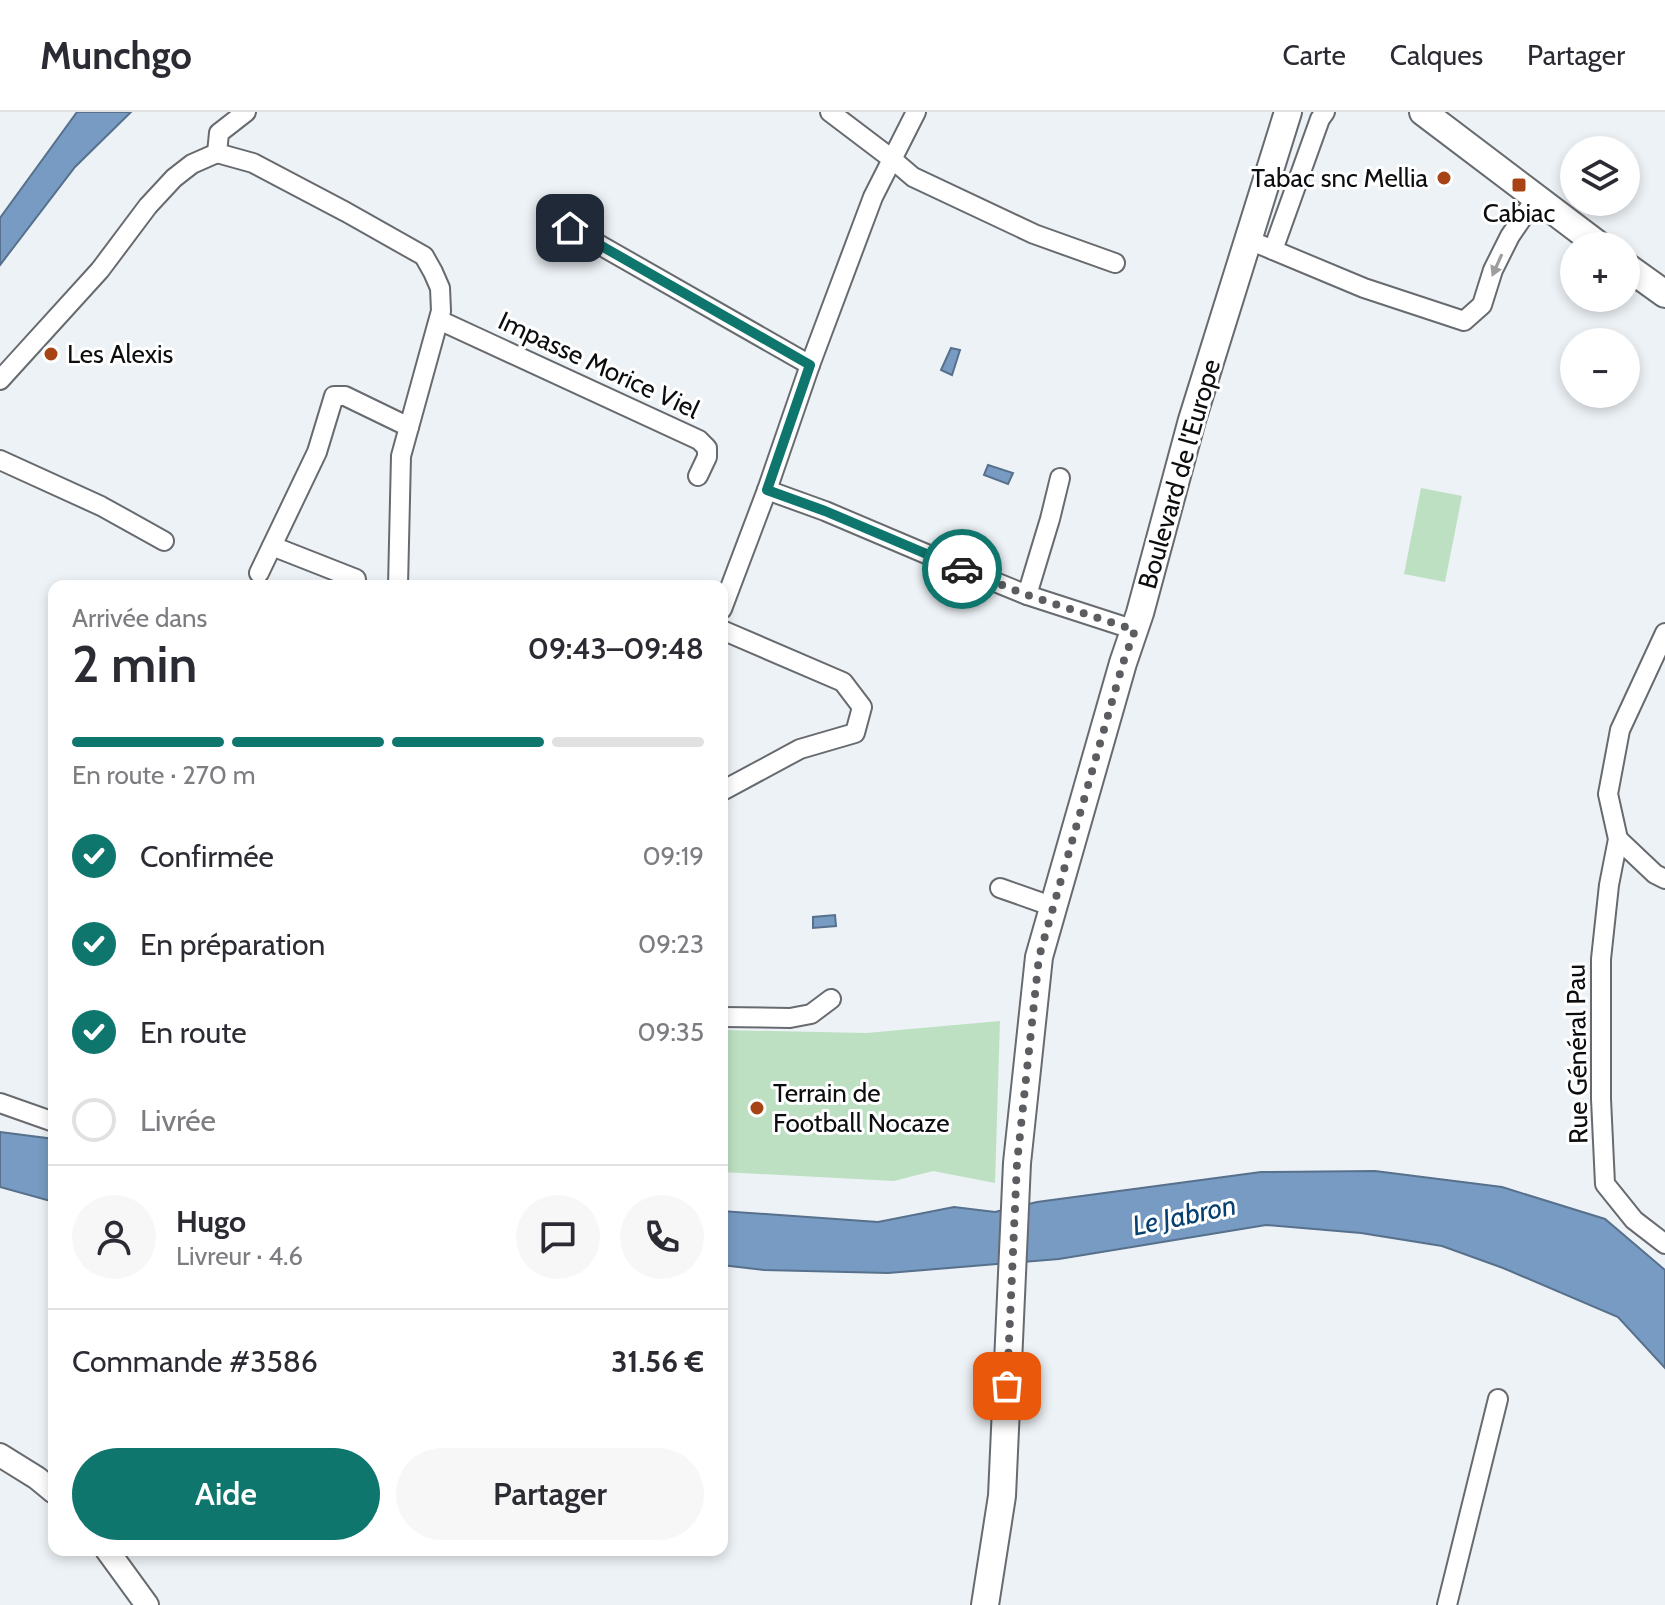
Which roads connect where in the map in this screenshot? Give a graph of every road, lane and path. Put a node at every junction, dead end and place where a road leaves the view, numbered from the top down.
1 (246, 112) edge
2 (830, 112) edge
3 (916, 112) edge
4 (1277, 112) edge
5 (1288, 112) edge
6 (1325, 112) edge
7 (1423, 112) edge
8 (217, 153) junction
9 (892, 159) junction
10 (1270, 166) junction
11 (1536, 198) junction
12 (570, 228) dead end
13 (1581, 232) edge
14 (1261, 245) junction
15 (1115, 263) dead end
16 (1640, 276) edge
17 (1665, 294) edge
18 (439, 320) junction
19 (810, 365) junction
20 (0, 380) edge
21 (409, 427) junction
22 (0, 460) edge
23 (698, 476) dead end
24 (1060, 478) dead end
25 (767, 490) junction
26 (164, 541) dead end
27 (272, 546) junction
28 (259, 573) dead end
29 (356, 579) dead end
30 (398, 580) edge
31 (728, 593) edge
32 (1027, 595) junction
33 (1135, 630) junction
34 (728, 633) edge
35 (1665, 633) edge
36 (728, 788) edge
37 (1618, 839) junction
38 (1665, 879) edge
39 (1000, 888) dead end
40 (1054, 907) junction
41 (831, 999) dead end
42 (728, 1017) edge
43 (0, 1103) edge
44 (48, 1120) edge
45 (1665, 1244) edge
46 (1498, 1399) dead end
47 (0, 1455) edge
48 (48, 1487) edge
49 (111, 1556) edge
50 (147, 1605) edge
51 (985, 1605) edge
52 (1447, 1605) edge

1 - 8 street
2 - 9 street
3 - 9 street
4 - 10 main road, Boulevard de l'Europe
5 - 10 main road, Boulevard de l'Europe
6 - 14 street
7 - 11 main road
8 - 18 street
8 - 20 street
9 - 15 street
9 - 19 street
10 - 14 main road, Boulevard de l'Europe
11 - 13 main road
11 -> 14 street
12 - 19 street
14 - 33 main road, Boulevard de l'Europe
16 - 17 main road
18 - 21 street
18 - 23 street, Impasse Morice Viel
19 - 25 street
21 - 27 street
21 - 30 street
22 - 26 street
24 - 32 street
25 - 31 street
25 - 32 street
27 - 28 street
27 - 29 street
32 - 33 street
33 - 40 main road, Boulevard de l'Europe
34 - 36 street
35 - 37 street, Rue Général Pau
37 - 38 street
37 - 45 street, Rue Général Pau
39 - 40 street
40 - 51 main road, Boulevard de l'Europe
41 - 42 street
43 - 44 street
46 - 52 street
47 - 48 street
49 - 50 street

